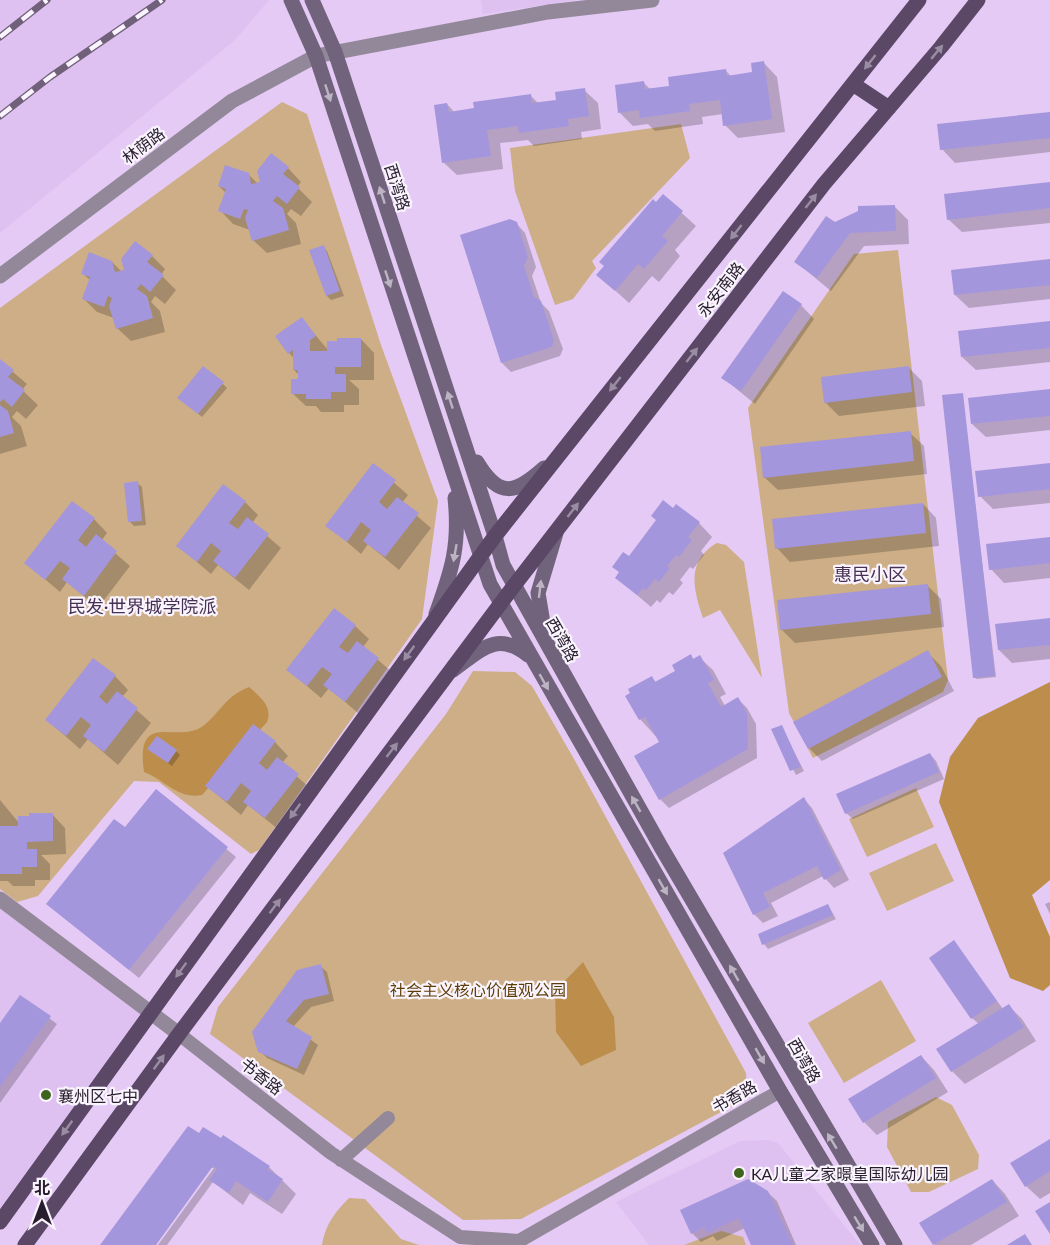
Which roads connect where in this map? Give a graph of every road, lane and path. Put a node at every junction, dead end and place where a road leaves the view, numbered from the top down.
1 (291, 0) edge
2 (312, 0) edge
3 (652, 0) edge
4 (919, 0) edge
5 (978, 0) edge
6 (335, 52) junction
7 (316, 56) junction
8 (853, 84) junction
9 (889, 108) junction
10 (0, 276) edge
11 (464, 440) junction
12 (561, 452) junction
13 (452, 474) junction
14 (557, 531) junction
15 (495, 536) junction
16 (481, 555) junction
17 (513, 587) junction
18 (501, 607) junction
19 (433, 621) junction
20 (547, 647) junction
21 (529, 656) junction
22 (453, 670) junction
23 (0, 899) edge
24 (150, 1012) junction
25 (179, 1034) junction
26 (780, 1091) junction
27 (388, 1118) dead end
28 (341, 1160) junction
29 (0, 1221) edge
30 (523, 1243) edge
31 (25, 1245) edge
32 (872, 1245) edge
33 (895, 1245) edge

1 - 7 main road
2 - 6 main road, 西湾路
3 - 6 street, 林荫路
4 -> 8 main road, 永安南路
9 -> 5 main road, 永安南路
6 - 7 street, 林荫路
11 -> 6 main road, 西湾路
7 - 10 street, 林荫路
7 -> 13 main road
8 - 9 main road
8 -> 12 main road, 永安南路
14 -> 9 main road, 永安南路
11 - 12 main road
11 - 15 main road, 西湾路
12 - 15 main road, 永安南路
13 - 16 main road
13 -> 19 main road
14 - 17 main road, 永安南路
20 -> 14 main road
15 - 16 main road, 永安南路
15 - 17 main road, 西湾路
16 - 18 main road
16 - 19 main road, 永安南路
17 - 18 main road, 永安南路
17 - 20 main road, 西湾路
18 - 21 main road
18 - 22 main road, 永安南路
19 -> 24 main road, 永安南路
33 -> 20 main road, 西湾路
21 - 22 main road
21 -> 26 main road
25 -> 22 main road, 永安南路
23 - 24 street, 书香路
24 - 25 street, 书香路
24 -> 29 main road, 永安南路
25 - 28 street, 书香路
31 -> 25 main road, 永安南路
26 - 30 street, 书香路
26 -> 32 main road
27 - 28 street
28 - 30 street, 书香路

